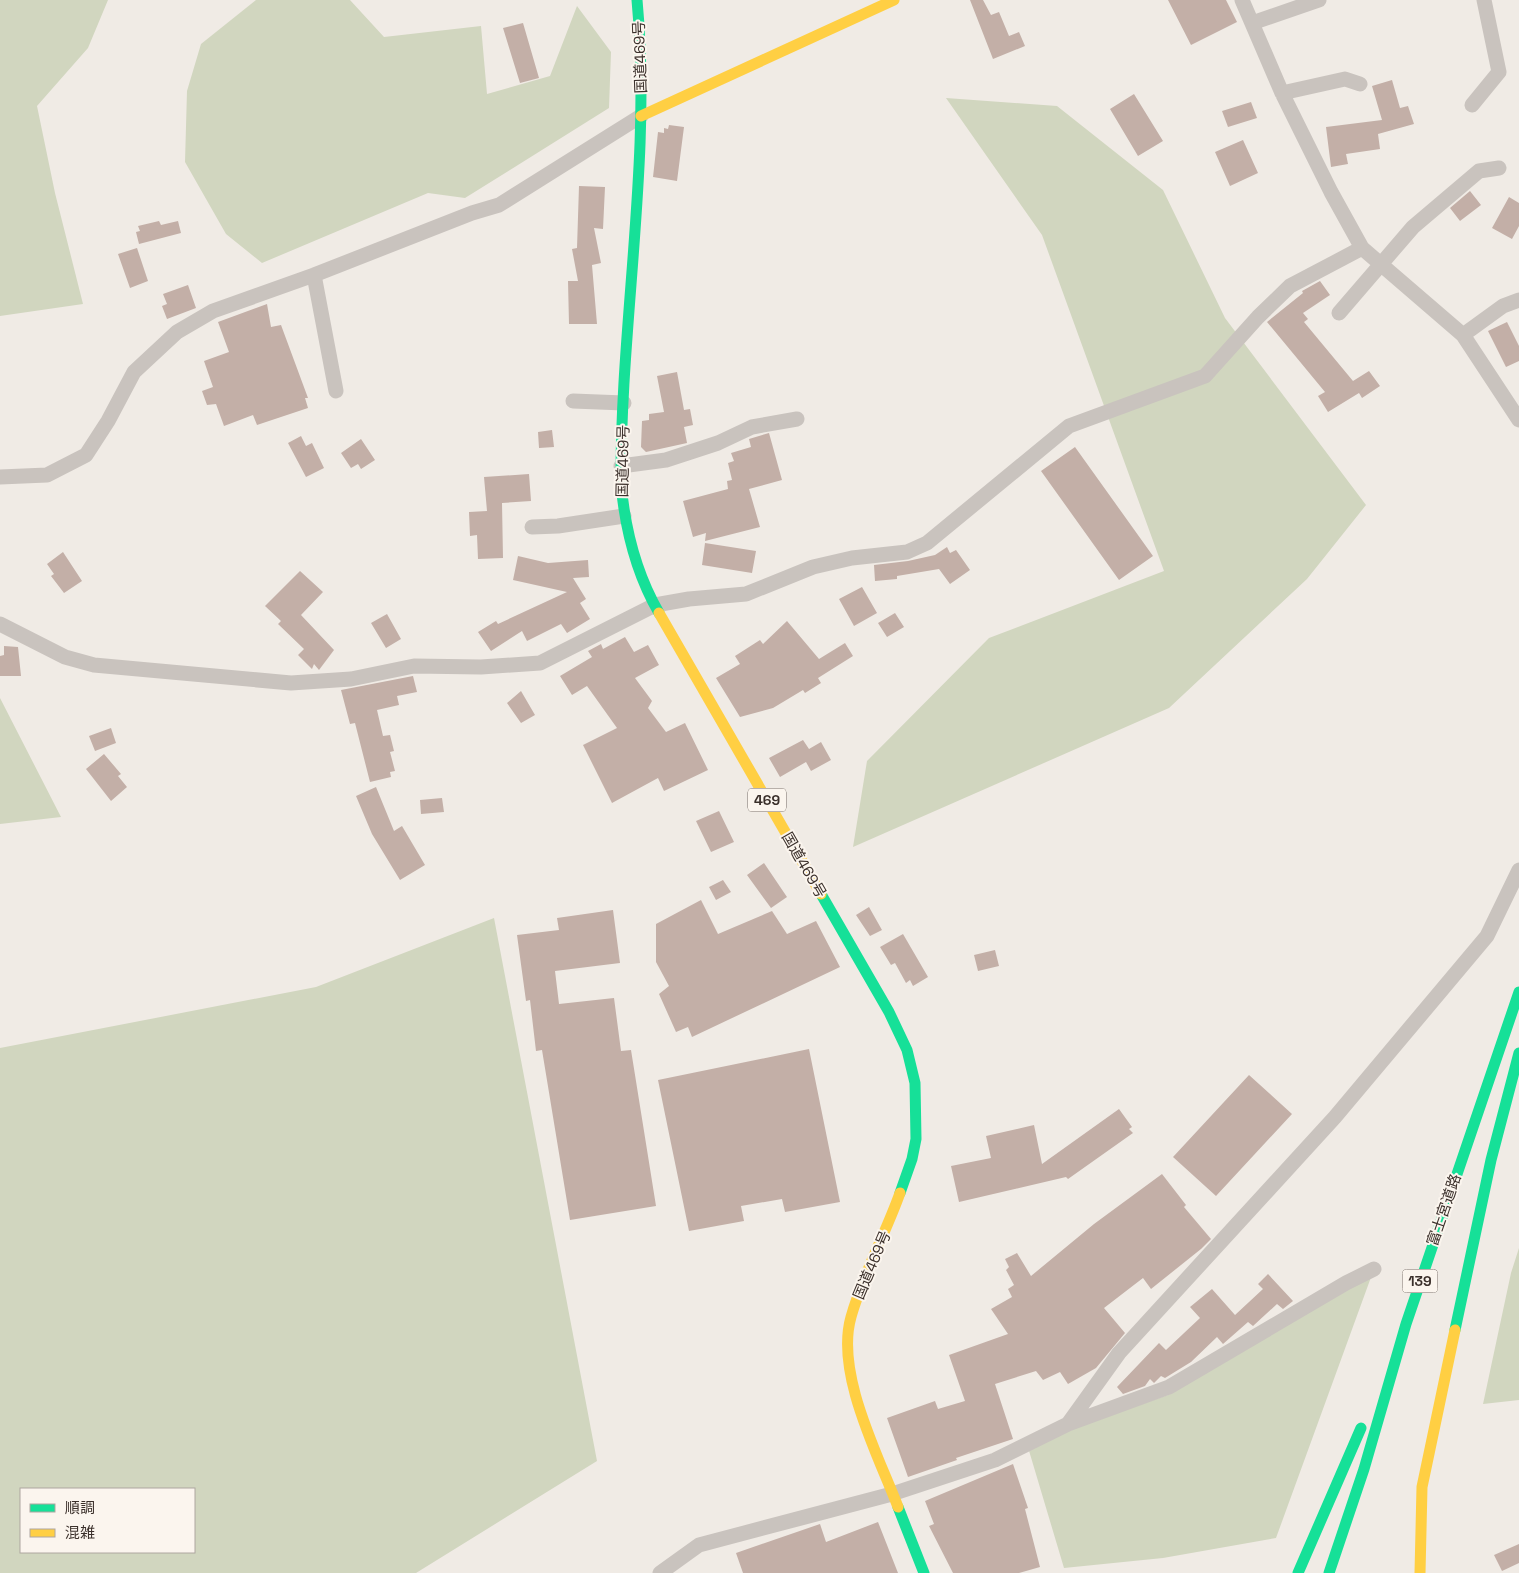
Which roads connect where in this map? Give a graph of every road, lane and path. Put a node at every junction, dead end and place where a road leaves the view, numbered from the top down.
1 (637, 0) edge
2 (894, 0) edge
3 (1242, 0) edge
4 (1319, 0) edge
5 (1484, 0) edge
6 (1252, 23) junction
7 (1360, 84) dead end
8 (1282, 93) junction
9 (1472, 105) dead end
10 (641, 116) junction
11 (1499, 168) dead end
12 (1362, 248) junction
13 (1382, 265) junction
14 (314, 275) junction
15 (1519, 300) edge
16 (1339, 313) dead end
17 (1463, 335) junction
18 (336, 391) dead end
19 (573, 401) dead end
20 (624, 403) junction
21 (797, 419) dead end
22 (1519, 420) edge
23 (621, 466) junction
24 (0, 478) edge
25 (624, 516) junction
26 (532, 527) dead end
27 (655, 605) junction
28 (0, 624) edge
29 (1519, 870) edge
30 (1519, 992) edge
31 (1519, 1054) edge
32 (1374, 1268) dead end
33 (1406, 1324) junction
34 (1068, 1424) junction
35 (892, 1494) junction
36 (660, 1573) edge
37 (924, 1573) edge
38 (1298, 1573) edge
39 (1329, 1573) edge
40 (1420, 1573) edge

1 - 10 main road, 国道469号 / 469
2 - 10 main road
3 - 6 street
4 - 6 street
5 - 9 street
6 - 8 street
7 - 8 street
8 - 12 street
10 - 14 street
10 - 20 main road, 国道469号 / 469
11 - 13 street
12 - 13 street
12 - 27 street
13 - 16 street
13 - 17 street
14 - 18 street
14 - 24 street
15 - 17 street
17 - 22 street
19 - 20 street
20 - 23 main road, 国道469号 / 469
21 - 23 street
23 - 25 main road, 国道469号 / 469
25 - 26 street
25 - 27 main road, 国道469号 / 469
27 - 28 street
27 - 35 main road, 国道469号 / 469
29 - 34 street
30 - 33 main road, 富士宮道路 / 139
31 - 40 main road
32 - 34 street
33 - 38 main road
33 - 39 main road, 富士宮道路 / 139
34 - 35 street
35 - 36 street
35 - 37 main road, 国道469号 / 469

